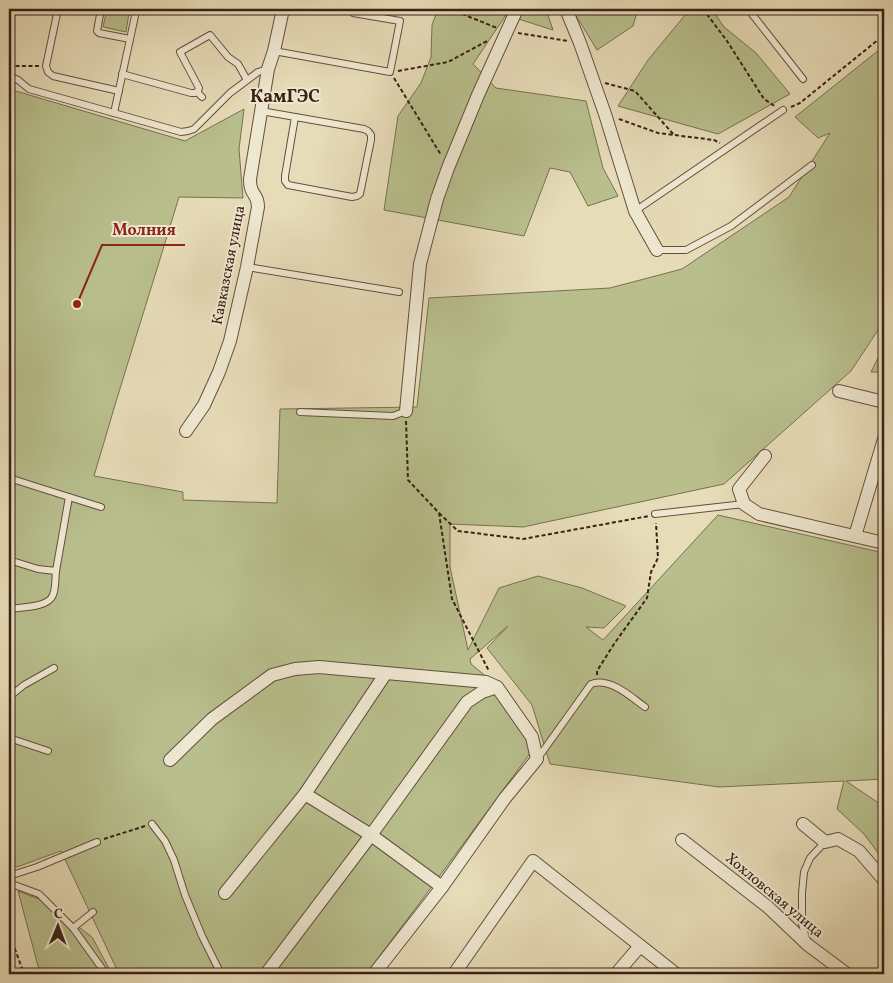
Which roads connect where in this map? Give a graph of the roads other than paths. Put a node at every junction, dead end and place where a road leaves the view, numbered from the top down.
1 (58, 9) edge
2 (101, 9) edge
3 (134, 9) edge
4 (283, 9) edge
5 (354, 9) edge
6 (517, 9) edge
7 (566, 9) edge
8 (748, 9) edge
9 (130, 39) junction
10 (274, 51) junction
11 (268, 69) junction
12 (122, 74) junction
13 (9, 76) edge
14 (803, 79) dead end
15 (247, 80) junction
16 (118, 91) junction
17 (197, 92) junction
18 (202, 97) dead end
19 (783, 110) road end
20 (261, 111) junction
21 (114, 113) junction
22 (295, 117) junction
23 (812, 165) dead end
24 (635, 211) junction
25 (657, 250) joint
26 (247, 267) junction
27 (399, 292) dead end
28 (838, 392) dead end
29 (884, 402) edge
30 (406, 411) joint
31 (300, 412) dead end
32 (186, 431) dead end
33 (884, 440) edge
34 (765, 456) dead end
35 (9, 478) edge
36 (69, 497) junction
37 (744, 504) junction
38 (101, 507) dead end
39 (655, 514) road end
40 (856, 536) junction
41 (884, 543) edge
42 (9, 560) edge
43 (56, 571) junction
44 (9, 609) edge
45 (54, 668) dead end
46 (386, 673) junction
47 (497, 687) junction
48 (9, 697) edge
49 (646, 707) dead end
50 (9, 738) edge
51 (48, 751) dead end
52 (537, 759) junction
53 (170, 760) dead end
54 (305, 794) junction
55 (152, 824) road end
56 (803, 824) dead end
57 (371, 835) junction
58 (682, 840) dead end
59 (97, 842) road end
60 (825, 842) junction
61 (9, 876) edge
62 (884, 880) edge
63 (9, 883) edge
64 (442, 887) junction
65 (225, 893) dead end
66 (93, 912) dead end
67 (73, 928) junction
68 (808, 945) junction
69 (640, 946) junction
70 (106, 974) edge
71 (221, 974) edge
72 (266, 974) edge
73 (374, 974) edge
74 (454, 974) edge
75 (616, 974) edge
76 (676, 974) edge
77 (848, 974) edge

1 - 16 lane
2 - 9 lane
3 - 9 lane
4 - 10 street, Кавказская улица
5 - 10 lane
6 - 30 street
7 - 24 street
8 - 14 lane
9 - 12 lane
10 - 11 street, Кавказская улица
11 - 15 lane
11 - 20 street, Кавказская улица
12 - 16 lane
12 - 17 lane
13 - 21 lane
15 - 17 lane
15 - 21 lane
16 - 21 lane
17 - 18 lane
19 - 24 lane
20 - 22 lane
20 - 26 street, Кавказская улица
22 - 22 lane
23 - 25 lane
24 - 25 street
26 - 27 lane
26 - 32 street, Кавказская улица
28 - 29 street
30 - 31 lane
33 - 40 street
34 - 37 street
35 - 36 lane
36 - 38 lane
36 - 43 lane
37 - 39 lane
37 - 40 street
40 - 41 street
42 - 43 lane
43 - 44 lane
45 - 48 lane
46 - 47 street
46 - 53 street
46 - 54 street
47 - 52 street
47 - 57 street
49 - 52 lane
50 - 51 lane
52 - 64 street
54 - 57 street
54 - 65 street
55 - 71 lane
56 - 60 street
57 - 64 street
57 - 72 street
58 - 68 street, Хохловская улица
59 - 61 lane
60 - 62 street
60 - 68 lane
63 - 67 lane
64 - 73 street
66 - 67 lane
67 - 70 lane
68 - 77 street, Хохловская улица
69 - 74 street
69 - 75 street
69 - 76 street

